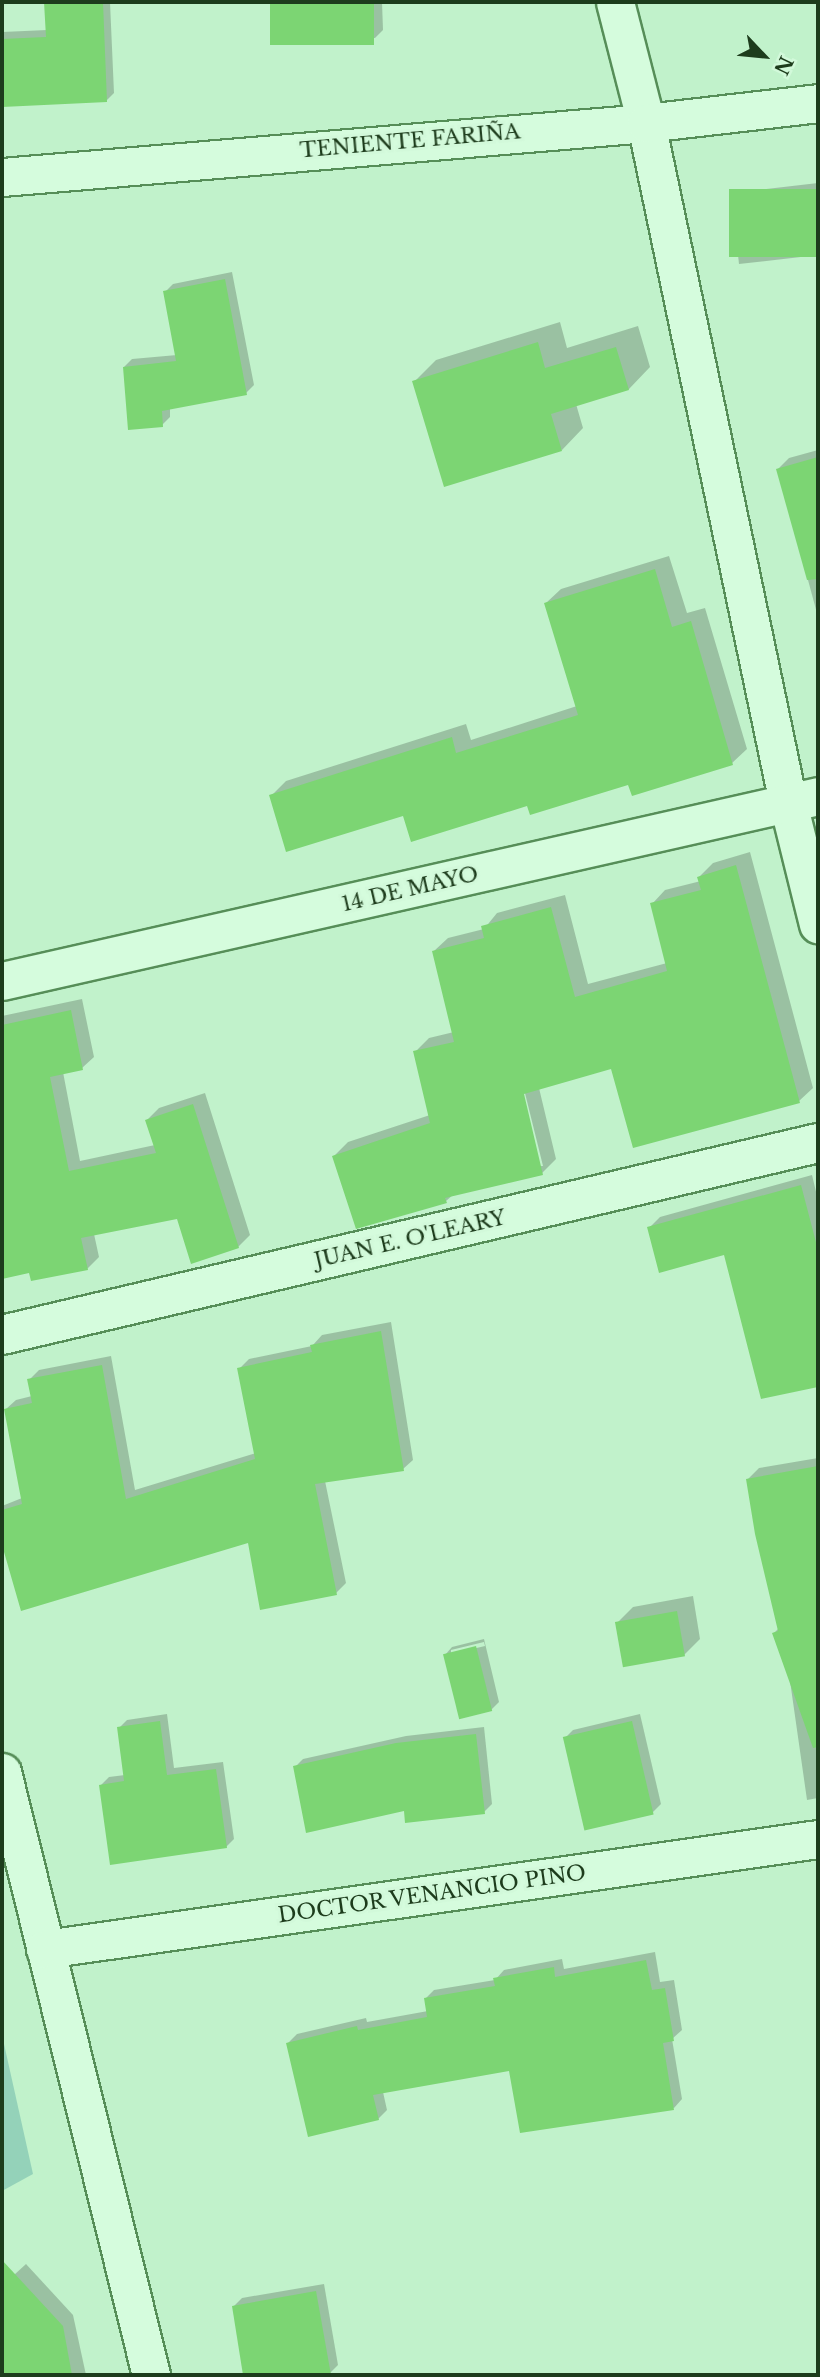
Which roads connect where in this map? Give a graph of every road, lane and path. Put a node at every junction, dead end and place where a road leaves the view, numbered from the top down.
1 (615, 2) edge
2 (818, 103) edge
3 (646, 123) junction
4 (2, 177) edge
5 (803, 799) edge
6 (818, 924) edge
7 (2, 981) edge
8 (818, 1143) edge
9 (2, 1335) edge
10 (2, 1772) edge
11 (818, 1839) edge
12 (45, 1949) junction
13 (151, 2375) edge

1 - 3 street
2 - 3 street, TENIENTE FARIÑA
3 - 4 street, TENIENTE FARIÑA
3 - 5 street
5 - 6 street
5 - 7 street, 14 DE MAYO
8 - 9 street, JUAN E. O'LEARY
10 - 12 street
11 - 12 street, DOCTOR VENANCIO PINO
12 - 13 street

